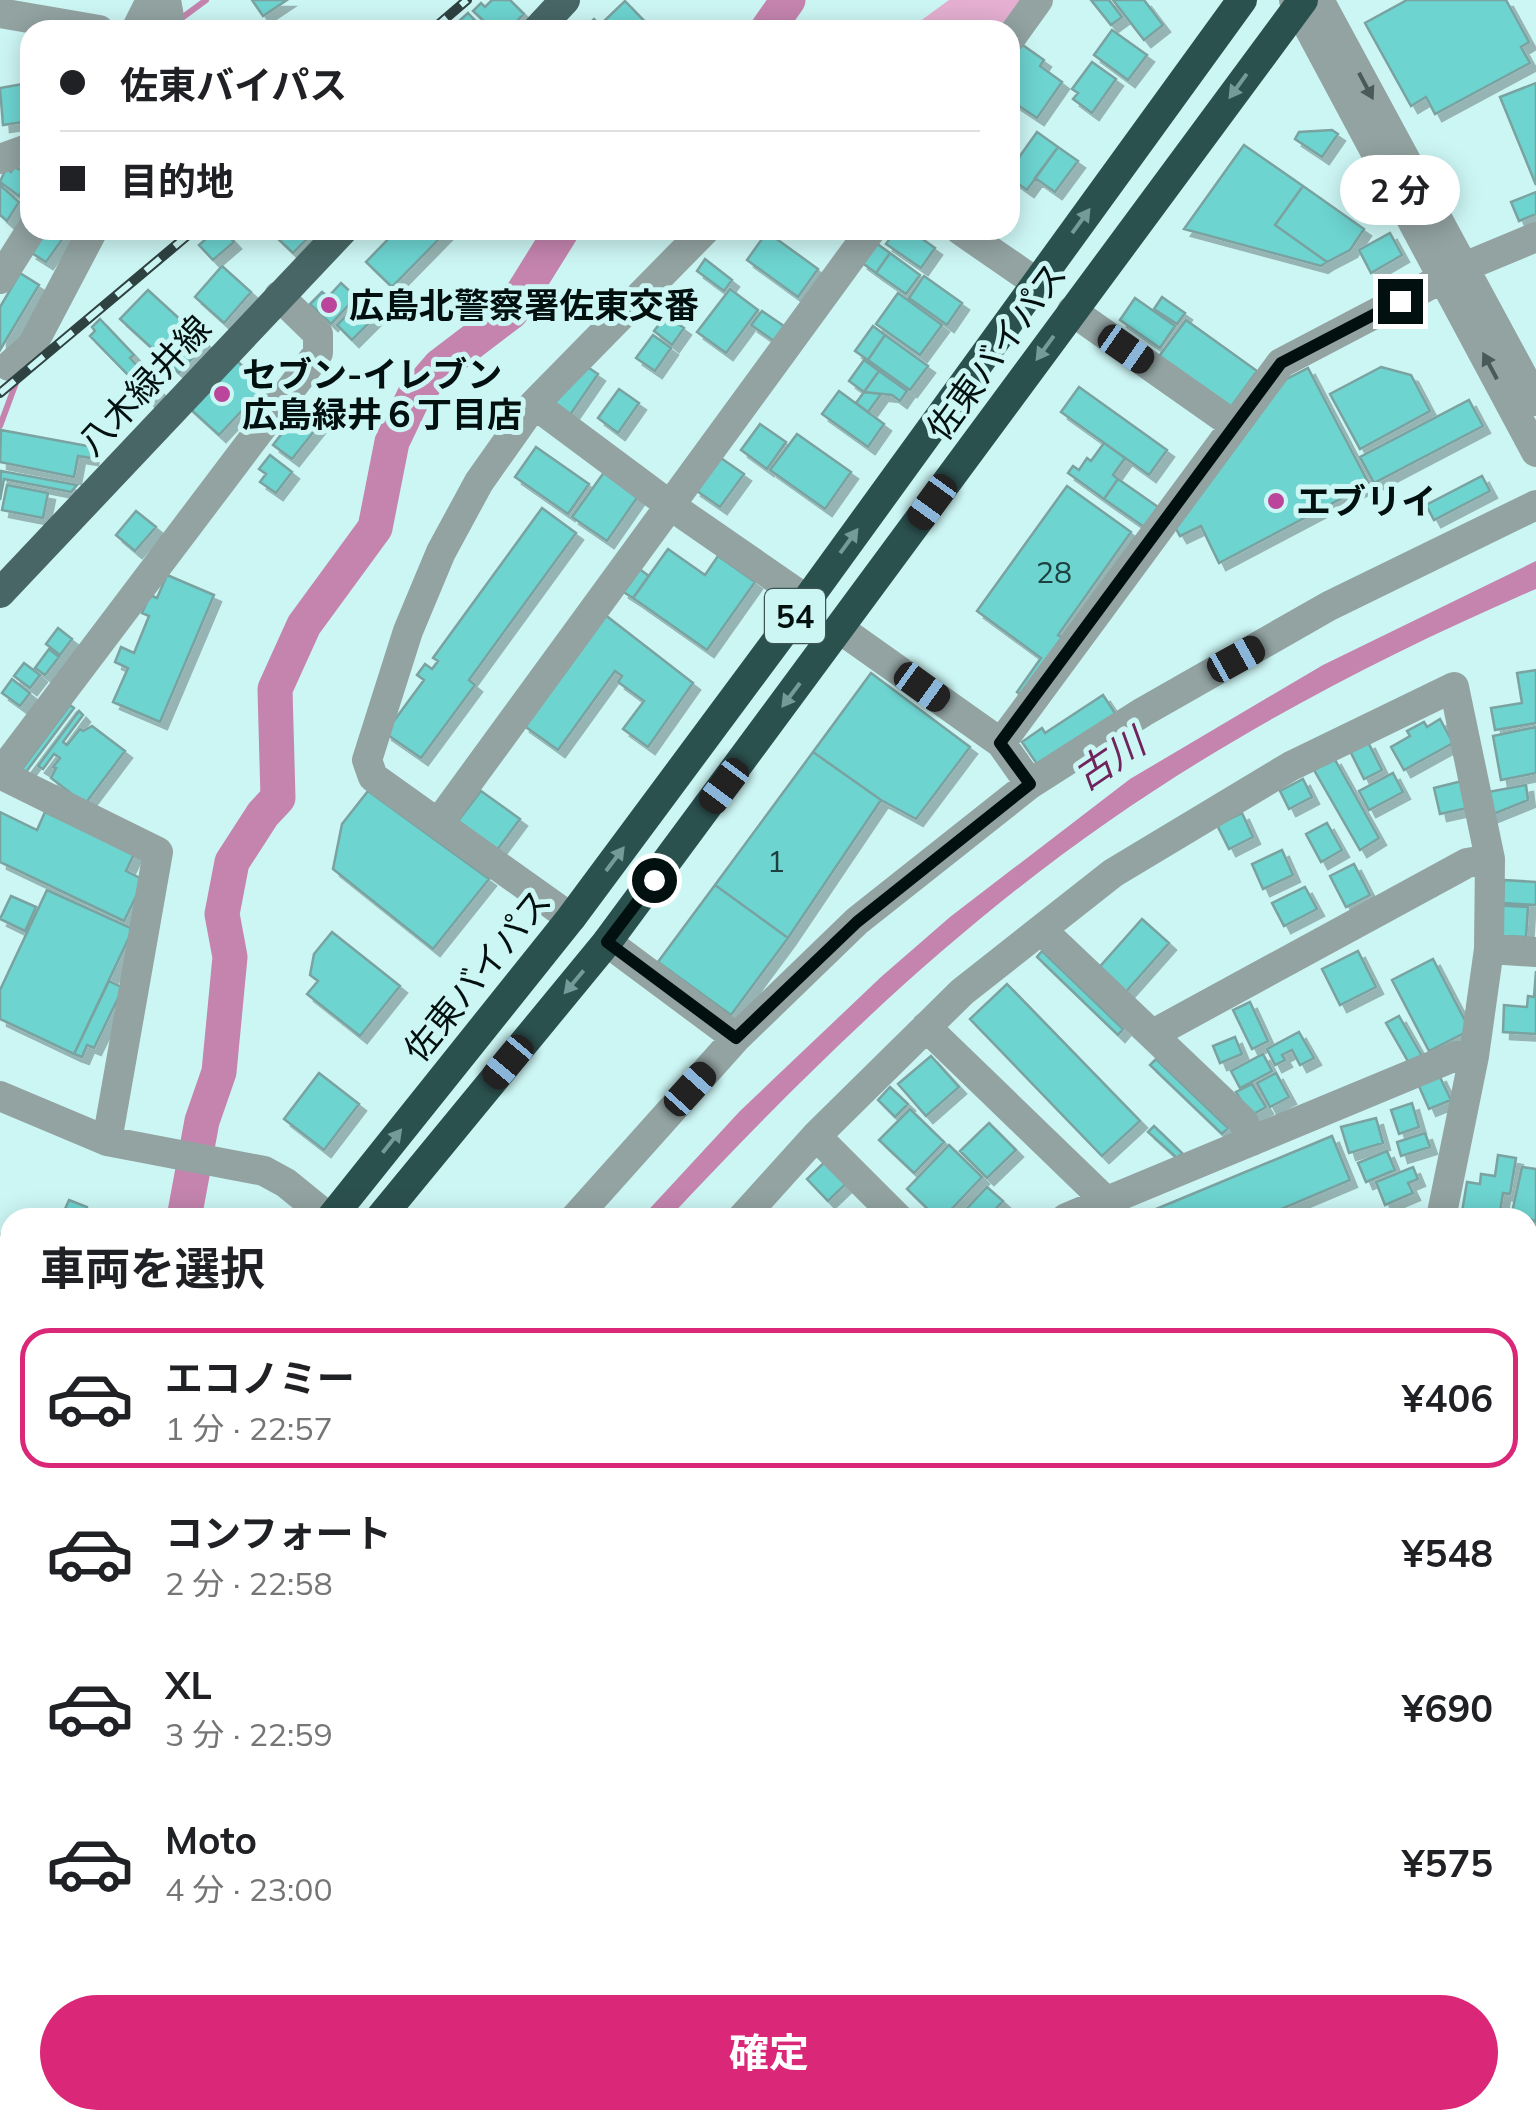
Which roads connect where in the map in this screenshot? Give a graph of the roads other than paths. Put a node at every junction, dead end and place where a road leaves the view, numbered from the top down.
1 (565, 0) edge
2 (1038, 0) edge
3 (1242, 0) edge
4 (1304, 2) edge
5 (0, 13) edge
6 (26, 20) edge
7 (546, 20) edge
8 (1020, 25) edge
9 (1536, 237) edge
10 (25, 240) edge
11 (87, 240) edge
12 (333, 240) edge
13 (695, 240) edge
14 (864, 240) edge
15 (974, 240) edge
16 (1454, 272) junction
17 (0, 279) edge
18 (1036, 283) junction
19 (279, 296) junction
20 (1072, 310) junction
21 (10, 366) dead end
22 (1536, 401) edge
23 (534, 404) junction
24 (1234, 425) junction
25 (1536, 452) edge
26 (1536, 505) edge
27 (671, 506) junction
28 (0, 593) edge
29 (807, 600) junction
30 (840, 629) junction
31 (1000, 743) junction
32 (0, 774) edge
33 (1030, 784) junction
34 (439, 822) junction
35 (1490, 858) junction
36 (571, 918) junction
37 (1042, 930) junction
38 (607, 942) junction
39 (1489, 949) junction
40 (1536, 952) edge
41 (926, 1027) junction
42 (1153, 1034) junction
43 (736, 1038) junction
44 (1474, 1056) junction
45 (0, 1096) edge
46 (816, 1136) junction
47 (1252, 1140) junction
48 (116, 1144) junction
49 (1106, 1201) junction
50 (317, 1208) edge
51 (338, 1208) edge
52 (388, 1208) edge
53 (584, 1208) edge
54 (751, 1208) edge
55 (888, 1208) edge
56 (1090, 1208) edge
57 (1442, 1208) edge

1 - 7 main road
2 - 8 street
18 -> 3 highway, 佐東バイパス / 54
4 - 16 street
4 -> 20 highway, 佐東バイパス / 54
5 - 6 street
9 - 16 street
10 - 17 street
11 - 21 street
12 - 19 main road, 八木緑井線
13 - 23 street
14 - 27 street
15 - 18 street
16 - 22 street
16 - 24 street
25 -> 16 street
29 -> 18 highway, 佐東バイパス / 54
19 - 28 main road, 八木緑井線
19 - 32 street
20 - 24 street
20 -> 30 highway, 佐東バイパス / 54
23 - 27 street
23 - 34 street
24 - 31 street
26 - 33 street
27 - 29 street
27 - 34 street
36 -> 29 highway, 佐東バイパス / 54
30 - 31 street
30 -> 38 highway, 佐東バイパス / 54
31 - 33 street
32 - 48 street
33 - 43 street
34 - 36 street
35 - 37 street
35 - 39 street
35 - 42 street
51 -> 36 highway, 佐東バイパス / 54
37 - 41 street
37 - 42 street
38 - 43 street
38 -> 52 highway, 佐東バイパス / 54
39 - 40 street
39 - 44 street
41 - 46 street
41 - 49 street
42 - 47 street
43 - 53 street
44 - 47 street
44 - 57 street
45 - 48 street
46 - 54 street
46 - 55 street
47 - 49 street
48 - 50 street
49 - 56 street

